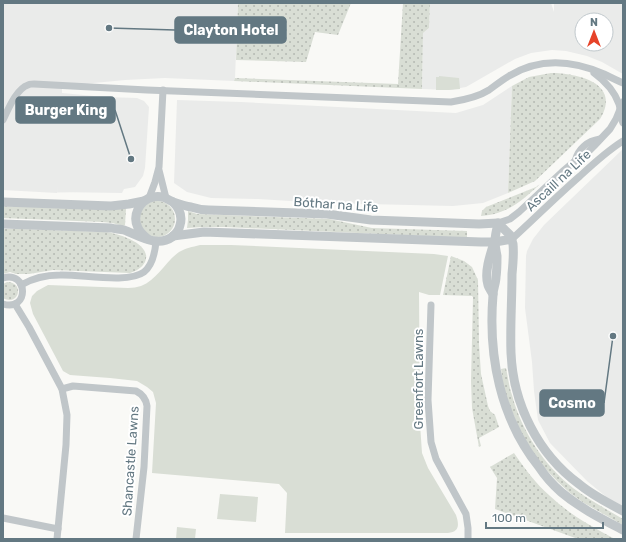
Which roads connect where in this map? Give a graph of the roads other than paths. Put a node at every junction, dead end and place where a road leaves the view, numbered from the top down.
1 (587, 68) junction
2 (623, 83) edge
3 (164, 90) junction
4 (623, 102) edge
5 (620, 111) junction
6 (3, 120) edge
7 (623, 123) edge
8 (623, 141) edge
9 (159, 168) junction
10 (147, 200) junction
11 (170, 200) junction
12 (3, 202) edge
13 (498, 223) junction
14 (3, 224) edge
15 (173, 236) junction
16 (512, 239) junction
17 (152, 240) junction
18 (495, 242) junction
19 (3, 278) edge
20 (22, 285) junction
21 (3, 304) edge
22 (15, 304) junction
23 (431, 305) dead end
24 (62, 389) junction
25 (623, 511) edge
26 (3, 518) edge
27 (58, 529) junction
28 (623, 530) edge
29 (57, 539) edge
30 (136, 539) edge
31 (468, 539) edge

1 - 2 street
1 - 3 street
1 - 5 street
3 - 6 street
3 - 9 street
4 - 5 street, Ascaill na Life
5 - 7 street
5 - 13 street, Ascaill na Life
8 - 16 street, Ascaill na Life
9 - 10 street
9 - 11 street
10 - 11 street, Bóthar na Life
10 - 12 street, Bóthar na Life
10 - 17 street
11 - 13 street, Bóthar na Life
11 - 15 street
13 - 16 street
13 - 18 street
14 - 17 street
15 - 17 street
15 - 18 street
16 - 18 street
16 - 25 street
17 - 20 street
18 - 28 street
19 - 20 street
20 - 22 street
21 - 22 street
22 - 24 street
23 - 31 street, Greenfort Lawns
24 - 27 street
24 - 30 street, Shancastle Lawns
26 - 27 street
27 - 29 street

